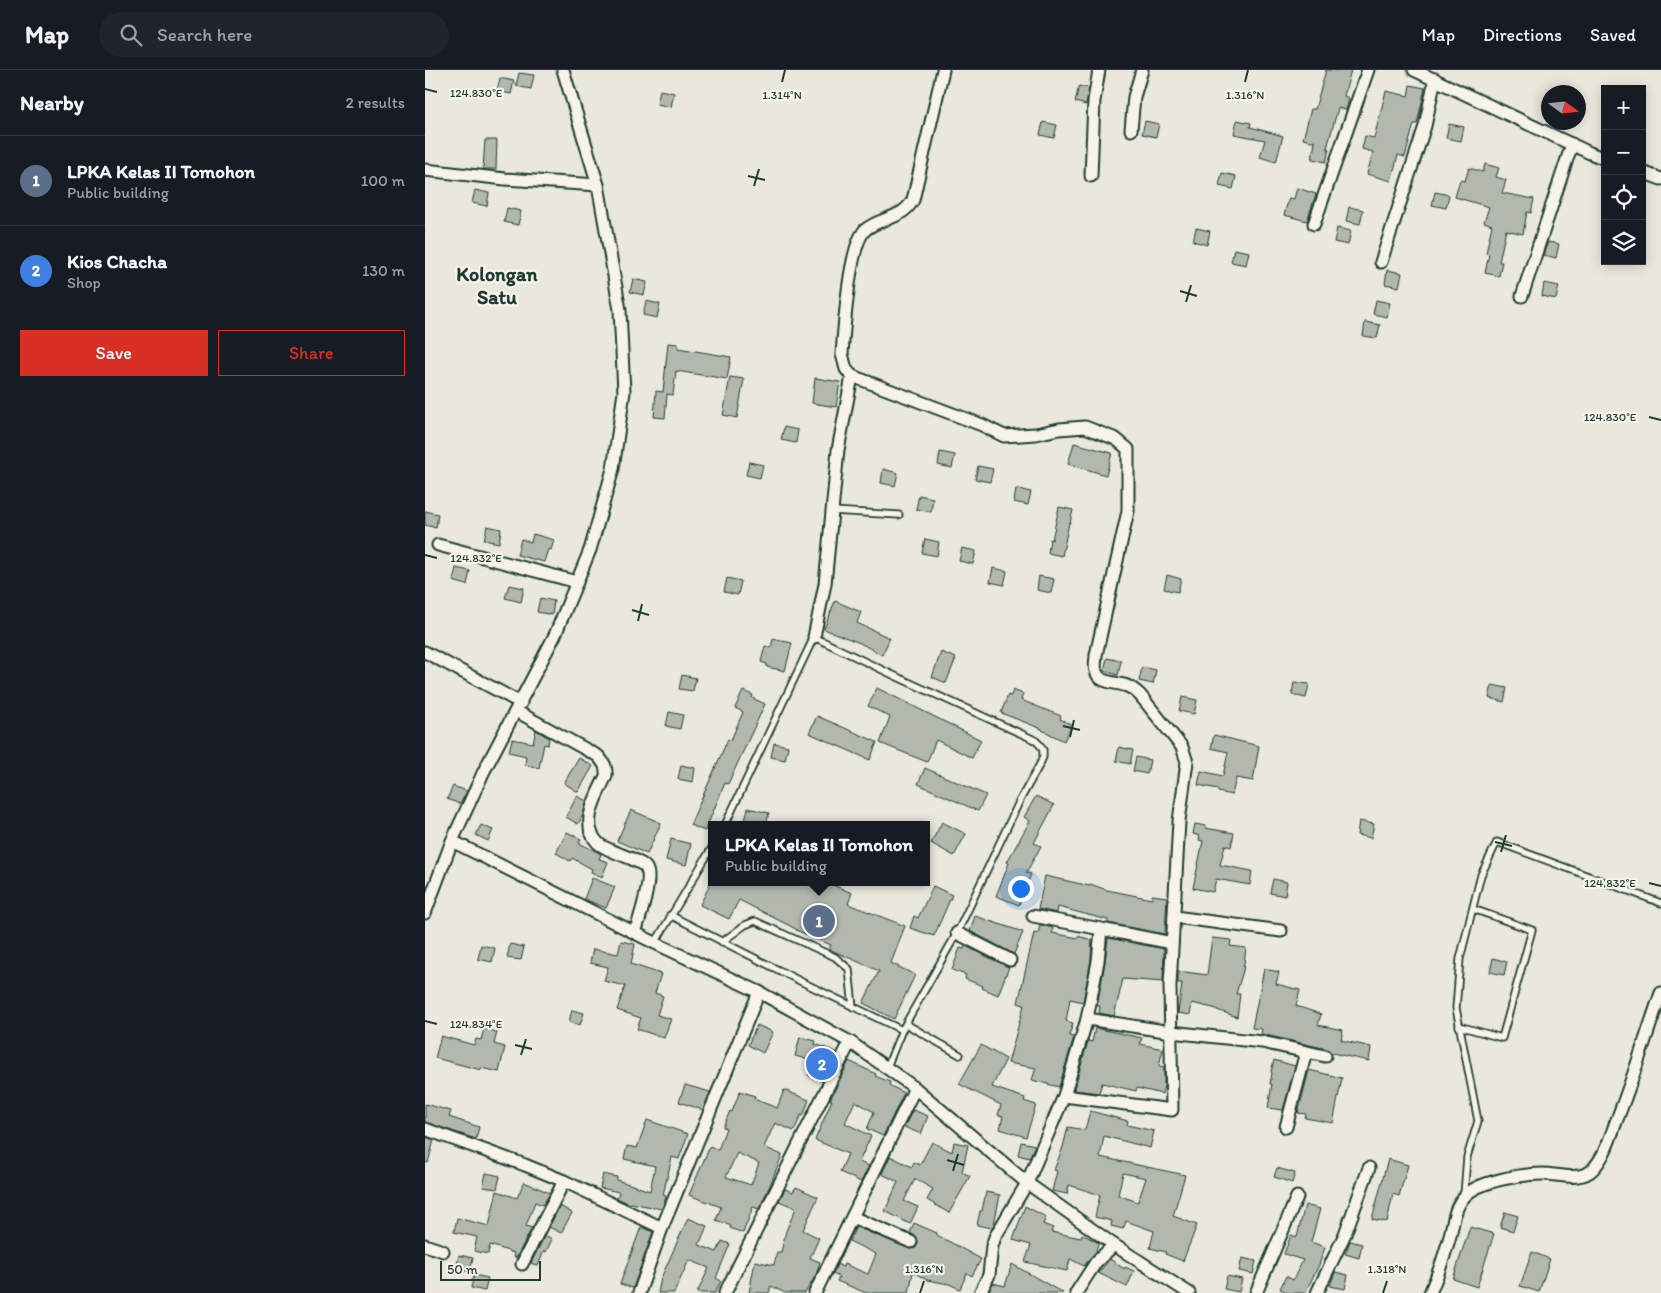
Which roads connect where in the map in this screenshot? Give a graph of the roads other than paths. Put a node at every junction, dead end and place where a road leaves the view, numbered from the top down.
1 (563, 70) edge
2 (943, 70) edge
3 (1099, 70) edge
4 (1142, 70) edge
5 (1368, 70) edge
6 (1414, 70) edge
7 (1435, 79) junction
8 (1131, 130) dead end
9 (1572, 144) junction
10 (1601, 157) edge
11 (425, 170) edge
12 (1646, 173) edge
13 (1091, 176) dead end
14 (1661, 178) edge
15 (598, 185) junction
16 (1315, 224) dead end
17 (1381, 262) dead end
18 (1522, 296) dead end
19 (852, 376) junction
20 (832, 511) junction
21 (899, 515) dead end
22 (438, 545) dead end
23 (577, 582) junction
24 (814, 637) junction
25 (425, 652) edge
26 (518, 707) junction
27 (727, 821) edge
28 (452, 841) junction
29 (708, 854) edge
30 (1661, 903) edge
31 (1473, 909) junction
32 (425, 913) edge
33 (670, 915) junction
34 (1033, 916) dead end
35 (1175, 917) junction
36 (1101, 929) junction
37 (1281, 932) dead end
38 (635, 933) junction
39 (957, 933) junction
40 (722, 942) junction
41 (655, 943) junction
42 (1172, 943) junction
43 (1010, 960) dead end
44 (759, 992) junction
45 (1661, 993) edge
46 (853, 1007) junction
47 (1087, 1019) junction
48 (906, 1024) junction
49 (1459, 1026) junction
50 (902, 1030) junction
51 (1171, 1032) junction
52 (850, 1042) junction
53 (1306, 1052) junction
54 (959, 1055) dead end
55 (1325, 1056) dead end
56 (887, 1066) junction
57 (915, 1088) junction
58 (1064, 1096) junction
59 (1286, 1128) dead end
60 (425, 1130) edge
61 (1369, 1168) dead end
62 (564, 1182) junction
63 (1027, 1183) junction
64 (1464, 1196) junction
65 (1297, 1197) dead end
66 (852, 1217) junction
67 (662, 1228) junction
68 (911, 1242) dead end
69 (1114, 1244) junction
70 (425, 1245) edge
71 (443, 1251) dead end
72 (522, 1264) dead end
73 (639, 1293) edge
74 (725, 1293) edge
75 (815, 1293) edge
76 (980, 1293) edge
77 (1076, 1293) edge
78 (1189, 1293) edge
79 (1255, 1293) edge
80 (1317, 1293) edge
81 (1430, 1293) edge

1 - 15 street
2 - 19 street
3 - 13 street
4 - 8 street
5 - 16 street
6 - 7 street
7 - 9 street
7 - 17 street
9 - 10 street
9 - 18 street
11 - 15 street
12 - 14 street
15 - 23 street
19 - 20 street
19 - 35 street
20 - 21 lane
20 - 24 street
22 - 23 street
23 - 26 street
24 - 27 lane
24 - 39 lane
25 - 26 street
26 - 28 street
26 - 38 street
28 - 32 street
28 - 38 street
29 - 33 lane
30 - 31 lane
31 - 49 lane
31 - 49 lane
33 - 40 lane
33 - 41 lane
34 - 36 street
35 - 37 street
35 - 42 street
36 - 42 street
36 - 47 street
38 - 41 street
39 - 43 street
39 - 48 lane
40 - 46 lane
40 - 46 lane
41 - 44 street
42 - 51 street
44 - 52 street
44 - 67 street
45 - 64 street
46 - 50 lane
47 - 51 street
47 - 58 street
48 - 50 lane
48 - 54 lane
49 - 64 lane
50 - 56 lane
51 - 53 street
51 - 58 street
52 - 56 street
52 - 74 street
53 - 55 street
53 - 59 street
56 - 57 street
57 - 63 street
57 - 66 street
58 - 63 street
60 - 62 street
61 - 80 street
62 - 67 street
62 - 72 street
63 - 69 street
63 - 76 street
64 - 81 street
65 - 79 street
66 - 68 street
66 - 75 street
67 - 73 street
69 - 77 street
69 - 78 street
70 - 71 street

